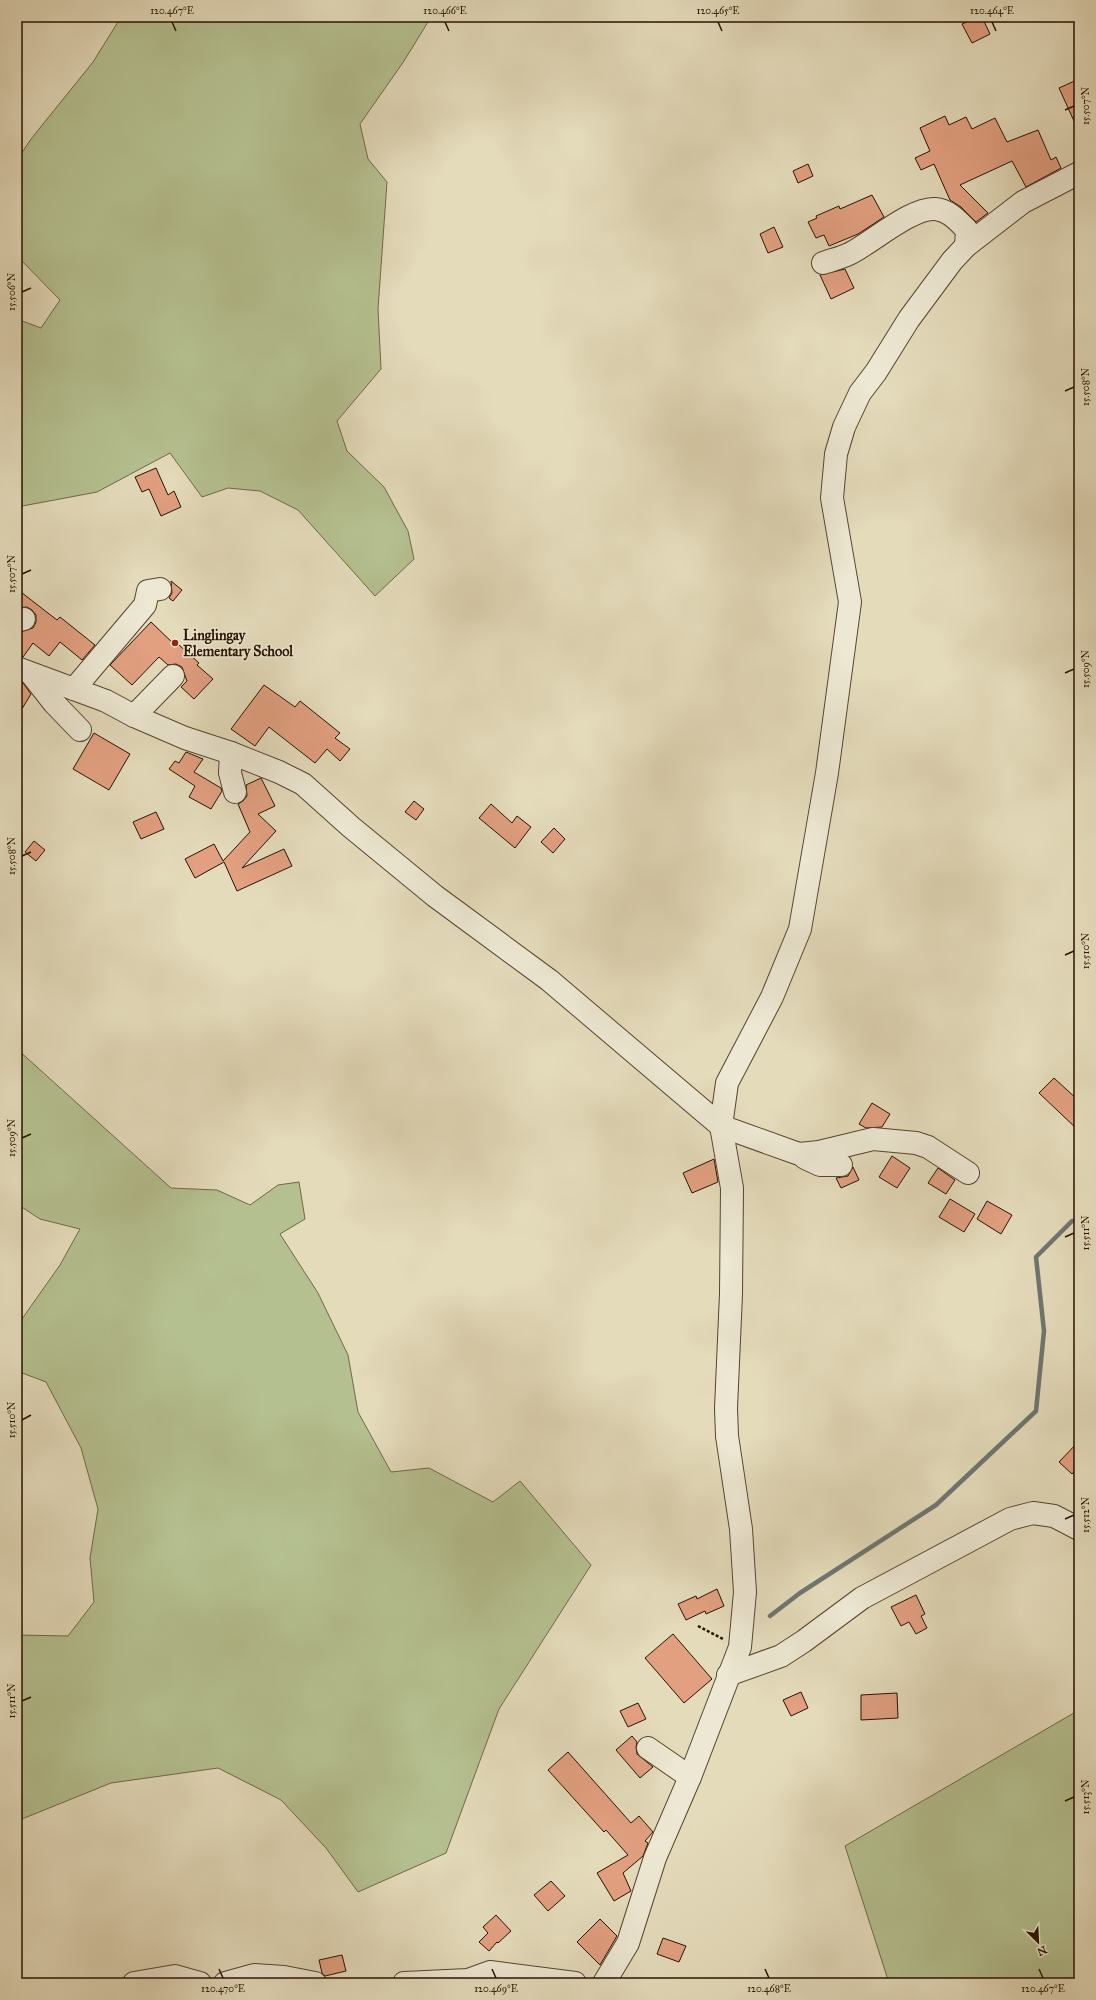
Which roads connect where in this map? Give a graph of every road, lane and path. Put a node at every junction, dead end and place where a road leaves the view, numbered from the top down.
1 (1079, 173) edge
2 (966, 246) junction
3 (823, 263) dead end
4 (160, 590) dead end
5 (24, 672) edge
6 (173, 676) dead end
7 (74, 689) junction
8 (134, 716) junction
9 (80, 730) dead end
10 (231, 753) junction
11 (235, 792) dead end
12 (721, 1126) junction
13 (799, 1154) junction
14 (841, 1165) dead end
15 (968, 1173) dead end
16 (1079, 1529) edge
17 (698, 1626) dead end
18 (740, 1647) junction
19 (728, 1675) junction
20 (648, 1748) dead end
21 (690, 1776) junction
22 (605, 1982) edge
23 (134, 1983) edge
24 (200, 1983) edge
25 (225, 1983) edge
26 (315, 1983) edge
27 (404, 1983) edge
28 (575, 1983) edge

1 - 2 street
2 - 3 street
2 - 12 street
4 - 7 street
5 - 7 street
5 - 9 street
6 - 8 street
7 - 8 street
8 - 10 street
10 - 11 street
10 - 12 street
12 - 13 street
12 - 18 street
13 - 14 street
13 - 15 street
16 - 19 street
17 - 18 path
18 - 19 street
19 - 21 street
20 - 21 street
21 - 22 street
23 - 24 street
25 - 26 street
27 - 28 street

